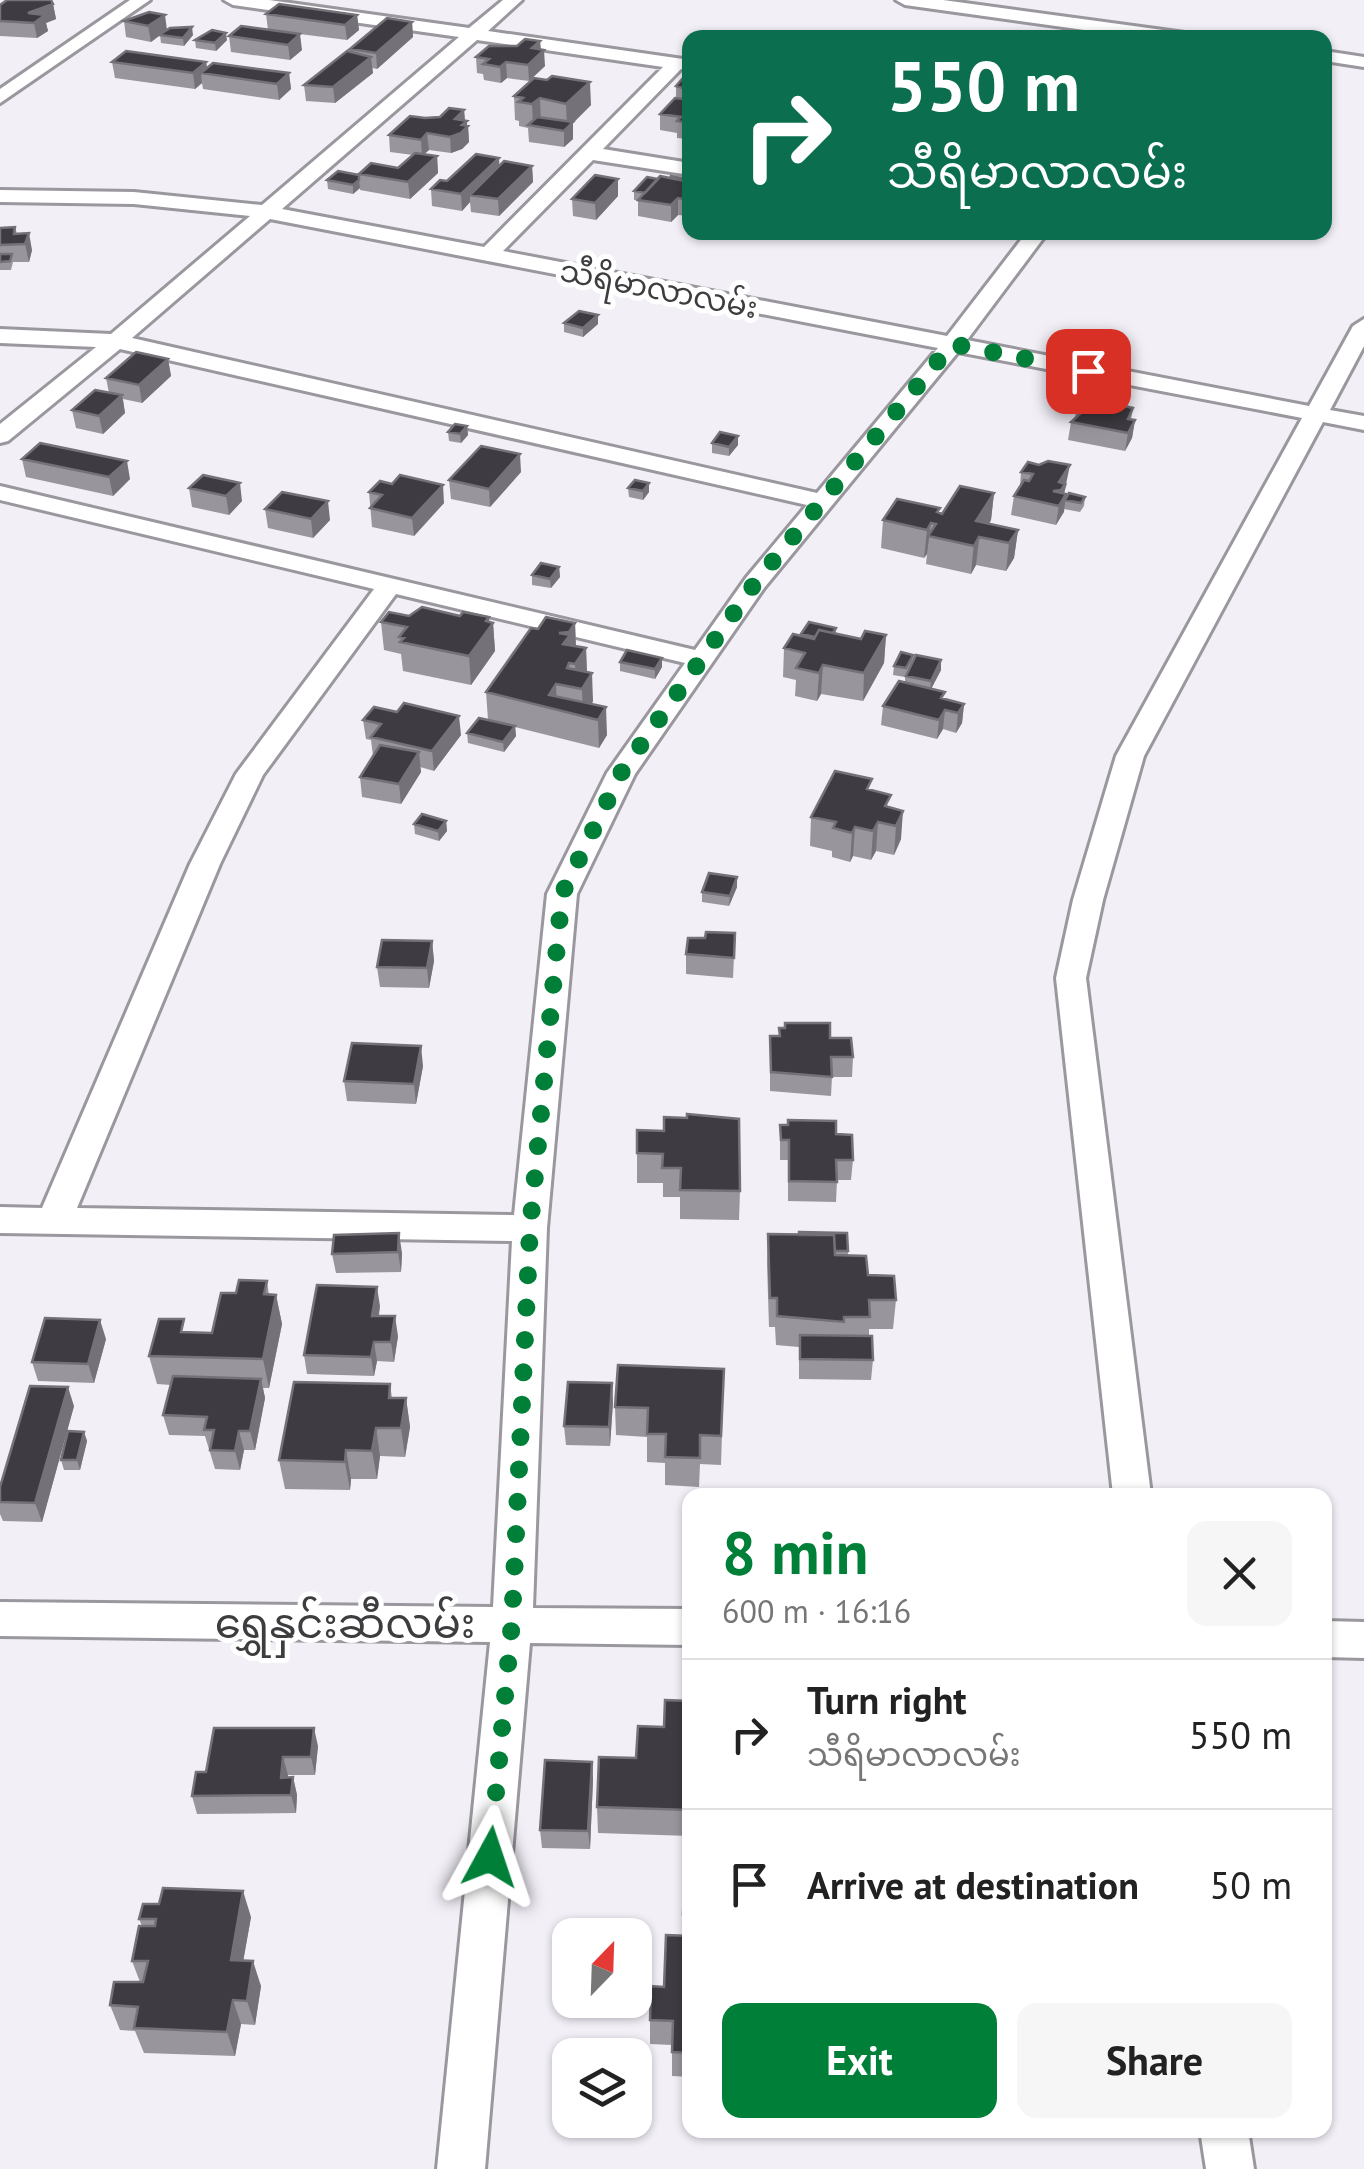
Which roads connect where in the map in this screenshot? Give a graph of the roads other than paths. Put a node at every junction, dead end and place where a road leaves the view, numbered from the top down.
1 (141, 0) edge
2 (233, 0) edge
3 (513, 0) edge
4 (905, 0) edge
5 (1126, 30) edge
6 (473, 34) junction
7 (1332, 57) edge
8 (1364, 62) edge
9 (682, 64) edge
10 (682, 65) edge
11 (0, 97) edge
12 (588, 153) junction
13 (682, 168) edge
14 (0, 196) edge
15 (267, 212) junction
16 (1032, 240) edge
17 (488, 254) junction
18 (1364, 326) edge
19 (0, 336) edge
20 (116, 341) junction
21 (952, 344) junction
22 (1313, 416) junction
23 (1364, 423) edge
24 (0, 436) edge
25 (0, 493) edge
26 (820, 501) junction
27 (390, 586) junction
28 (701, 659) junction
29 (0, 1220) edge
30 (54, 1221) junction
31 (530, 1228) junction
32 (1131, 1488) edge
33 (0, 1619) edge
34 (512, 1622) junction
35 (682, 1626) edge
36 (1332, 1639) edge
37 (1364, 1640) edge
38 (1225, 2138) edge
39 (461, 2169) edge
40 (1230, 2169) edge

1 - 11 street
2 - 6 street
3 - 6 street
4 - 5 street
6 - 9 street
6 - 15 street
7 - 8 street
10 - 12 street
12 - 13 street
12 - 17 street
14 - 15 street, သီရိမာလာလမ်း
15 - 17 street, သီရိမာလာလမ်း
15 - 20 street
16 - 21 street
17 - 21 street, သီရိမာလာလမ်း
18 - 22 street
19 - 20 street
20 - 24 street
20 - 26 street
21 - 22 street, သီရိမာလာလမ်း
21 - 26 street
22 - 23 street, သီရိမာလာလမ်း
22 - 32 street
25 - 27 street
26 - 28 street
27 - 28 street
27 - 30 street
28 - 31 street
29 - 30 street
30 - 31 street
31 - 34 street
33 - 34 street, ရွှေနှင်းဆီလမ်း
34 - 35 street, ရွှေနှင်းဆီလမ်း
34 - 39 street
36 - 37 street
38 - 40 street

